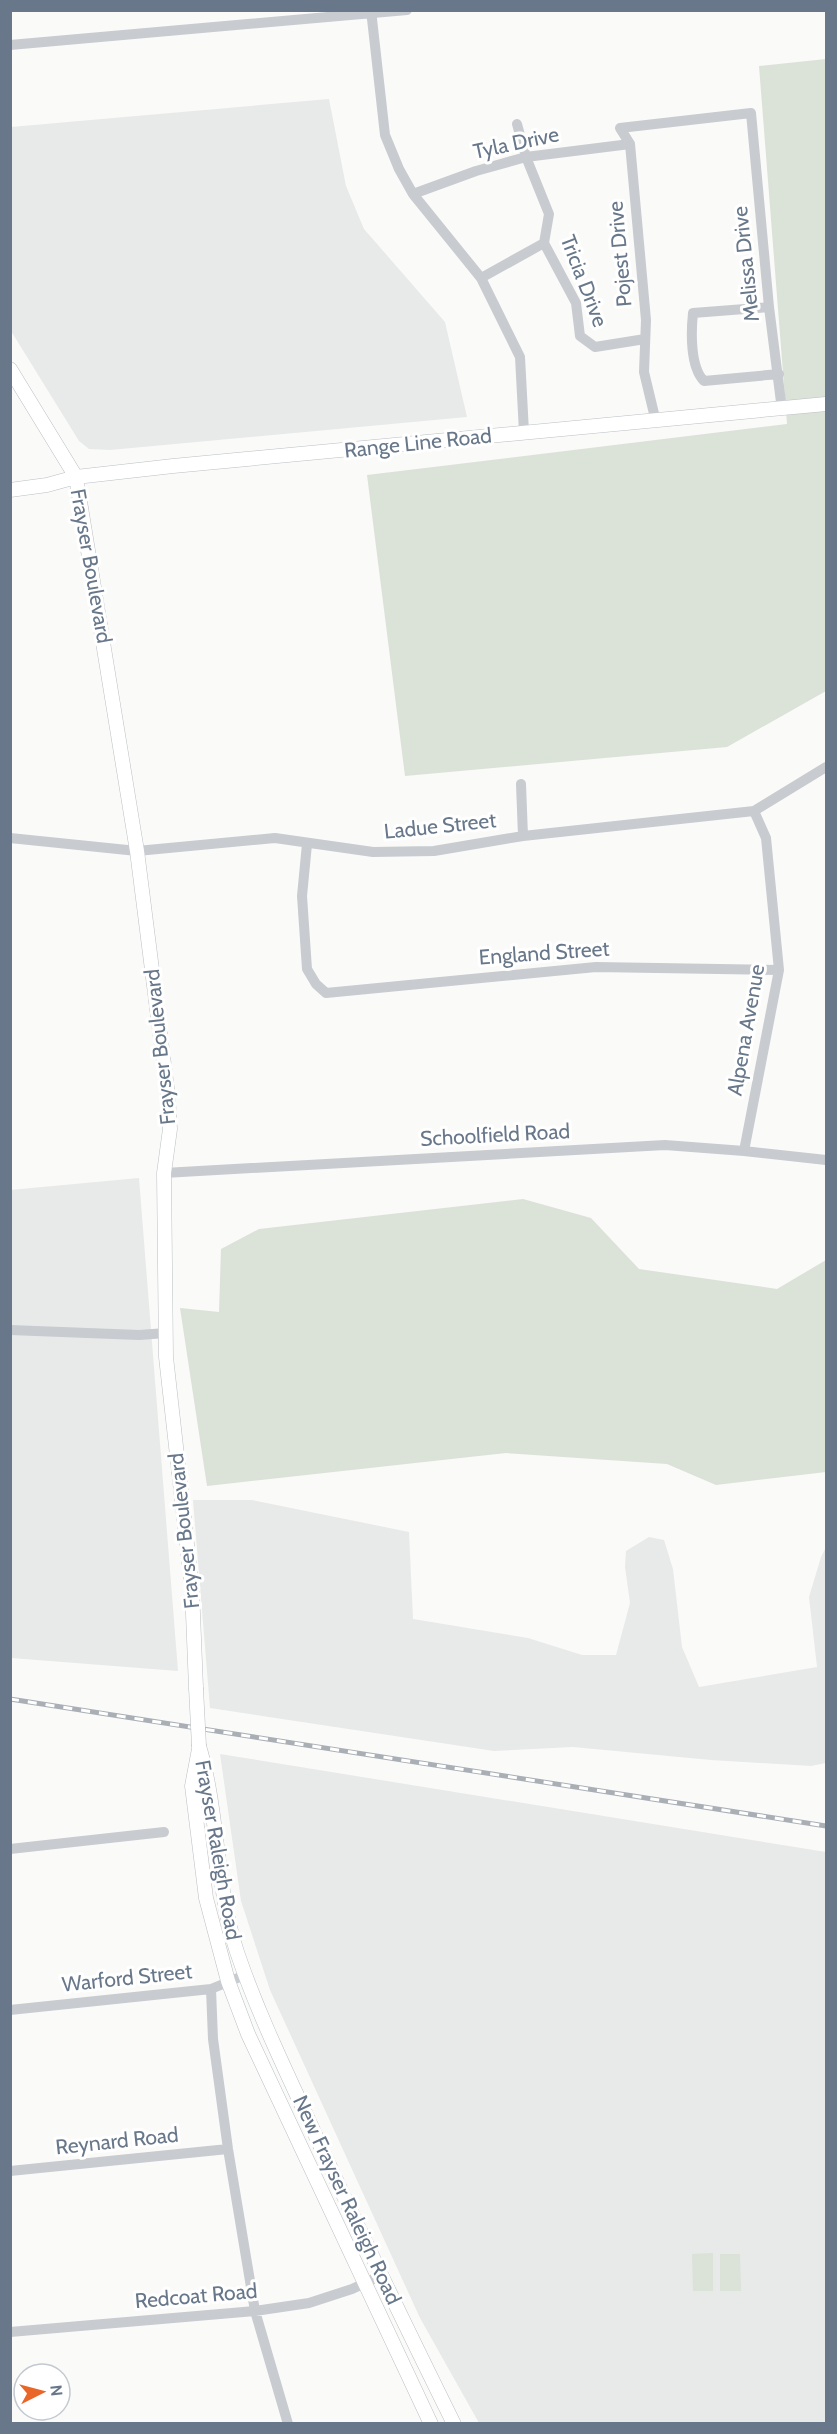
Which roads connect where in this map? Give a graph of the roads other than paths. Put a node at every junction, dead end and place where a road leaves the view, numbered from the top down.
1 (407, 10) edge
2 (371, 12) edge
3 (10, 45) edge
4 (751, 113) joint
5 (517, 124) dead end
6 (630, 144) junction
7 (526, 157) junction
8 (413, 194) junction
9 (544, 243) junction
10 (481, 278) junction
11 (769, 307) junction
12 (645, 339) junction
13 (10, 369) edge
14 (779, 374) junction
15 (826, 404) edge
16 (782, 410) junction
17 (656, 422) junction
18 (524, 432) junction
19 (76, 477) junction
20 (10, 490) edge
21 (826, 767) edge
22 (521, 784) dead end
23 (754, 811) junction
24 (523, 836) junction
25 (10, 838) edge
26 (307, 844) junction
27 (137, 851) junction
28 (779, 970) junction
29 (744, 1150) junction
30 (826, 1160) edge
31 (164, 1173) junction
32 (10, 1330) edge
33 (166, 1333) junction
34 (200, 1746) junction
35 (164, 1832) dead end
36 (10, 1849) edge
37 (246, 1975) junction
38 (228, 1981) junction
39 (211, 1989) junction
40 (10, 2010) edge
41 (228, 2149) junction
42 (10, 2171) edge
43 (380, 2276) junction
44 (364, 2284) junction
45 (255, 2311) junction
46 (10, 2332) edge
47 (288, 2424) edge
48 (431, 2424) edge
49 (454, 2424) edge

1 - 2 street
2 - 3 street
2 - 8 street
4 - 6 street, Pojest Drive
4 - 11 street, Melissa Drive
5 - 7 street, Tricia Drive
6 - 7 street, Tyla Drive
6 - 12 street, Pojest Drive
7 - 8 street, Tyla Drive
7 - 9 street, Tricia Drive
8 - 10 street
9 - 10 street
9 - 12 street, Tricia Drive
10 - 18 street
11 - 14 street, Melissa Drive
11 - 14 street
12 - 17 street, Pojest Drive
13 - 19 main road, Frayser Boulevard
14 - 16 street, Melissa Drive
15 - 16 main road, Range Line Road
16 - 17 main road, Range Line Road
17 - 18 main road, Range Line Road
18 - 19 main road, Range Line Road
19 - 20 main road, Range Line Road
19 - 27 main road, Frayser Boulevard
21 - 23 street, Ladue Street
22 - 24 street
23 - 24 street, Ladue Street
23 - 28 street, Alpena Avenue
24 - 26 street, Ladue Street
25 - 27 street, Ladue Street
26 - 27 street, Ladue Street
26 - 28 street, England Street
27 - 31 main road, Frayser Boulevard
28 - 29 street, Alpena Avenue
29 - 30 street, Schoolfield Road
29 - 31 street, Schoolfield Road
31 - 33 main road, Frayser Boulevard
32 - 33 street
33 - 34 main road, Frayser Boulevard, bridge
34 - 37 main road, Frayser Raleigh Road
34 - 38 main road, Frayser Raleigh Road
35 - 36 street
37 - 38 street, Warford Street
37 - 43 main road, New Frayser Raleigh Road
38 - 39 street, Warford Street
38 - 44 main road, New Frayser Raleigh Road
39 - 40 street, Warford Street
39 - 41 street
41 - 42 street, Reynard Road
41 - 45 street
43 - 44 street, Redcoat Road
43 - 49 main road, New Frayser Raleigh Road
44 - 45 street, Redcoat Road
44 - 48 main road, New Frayser Raleigh Road
45 - 46 street, Redcoat Road
45 - 47 street

